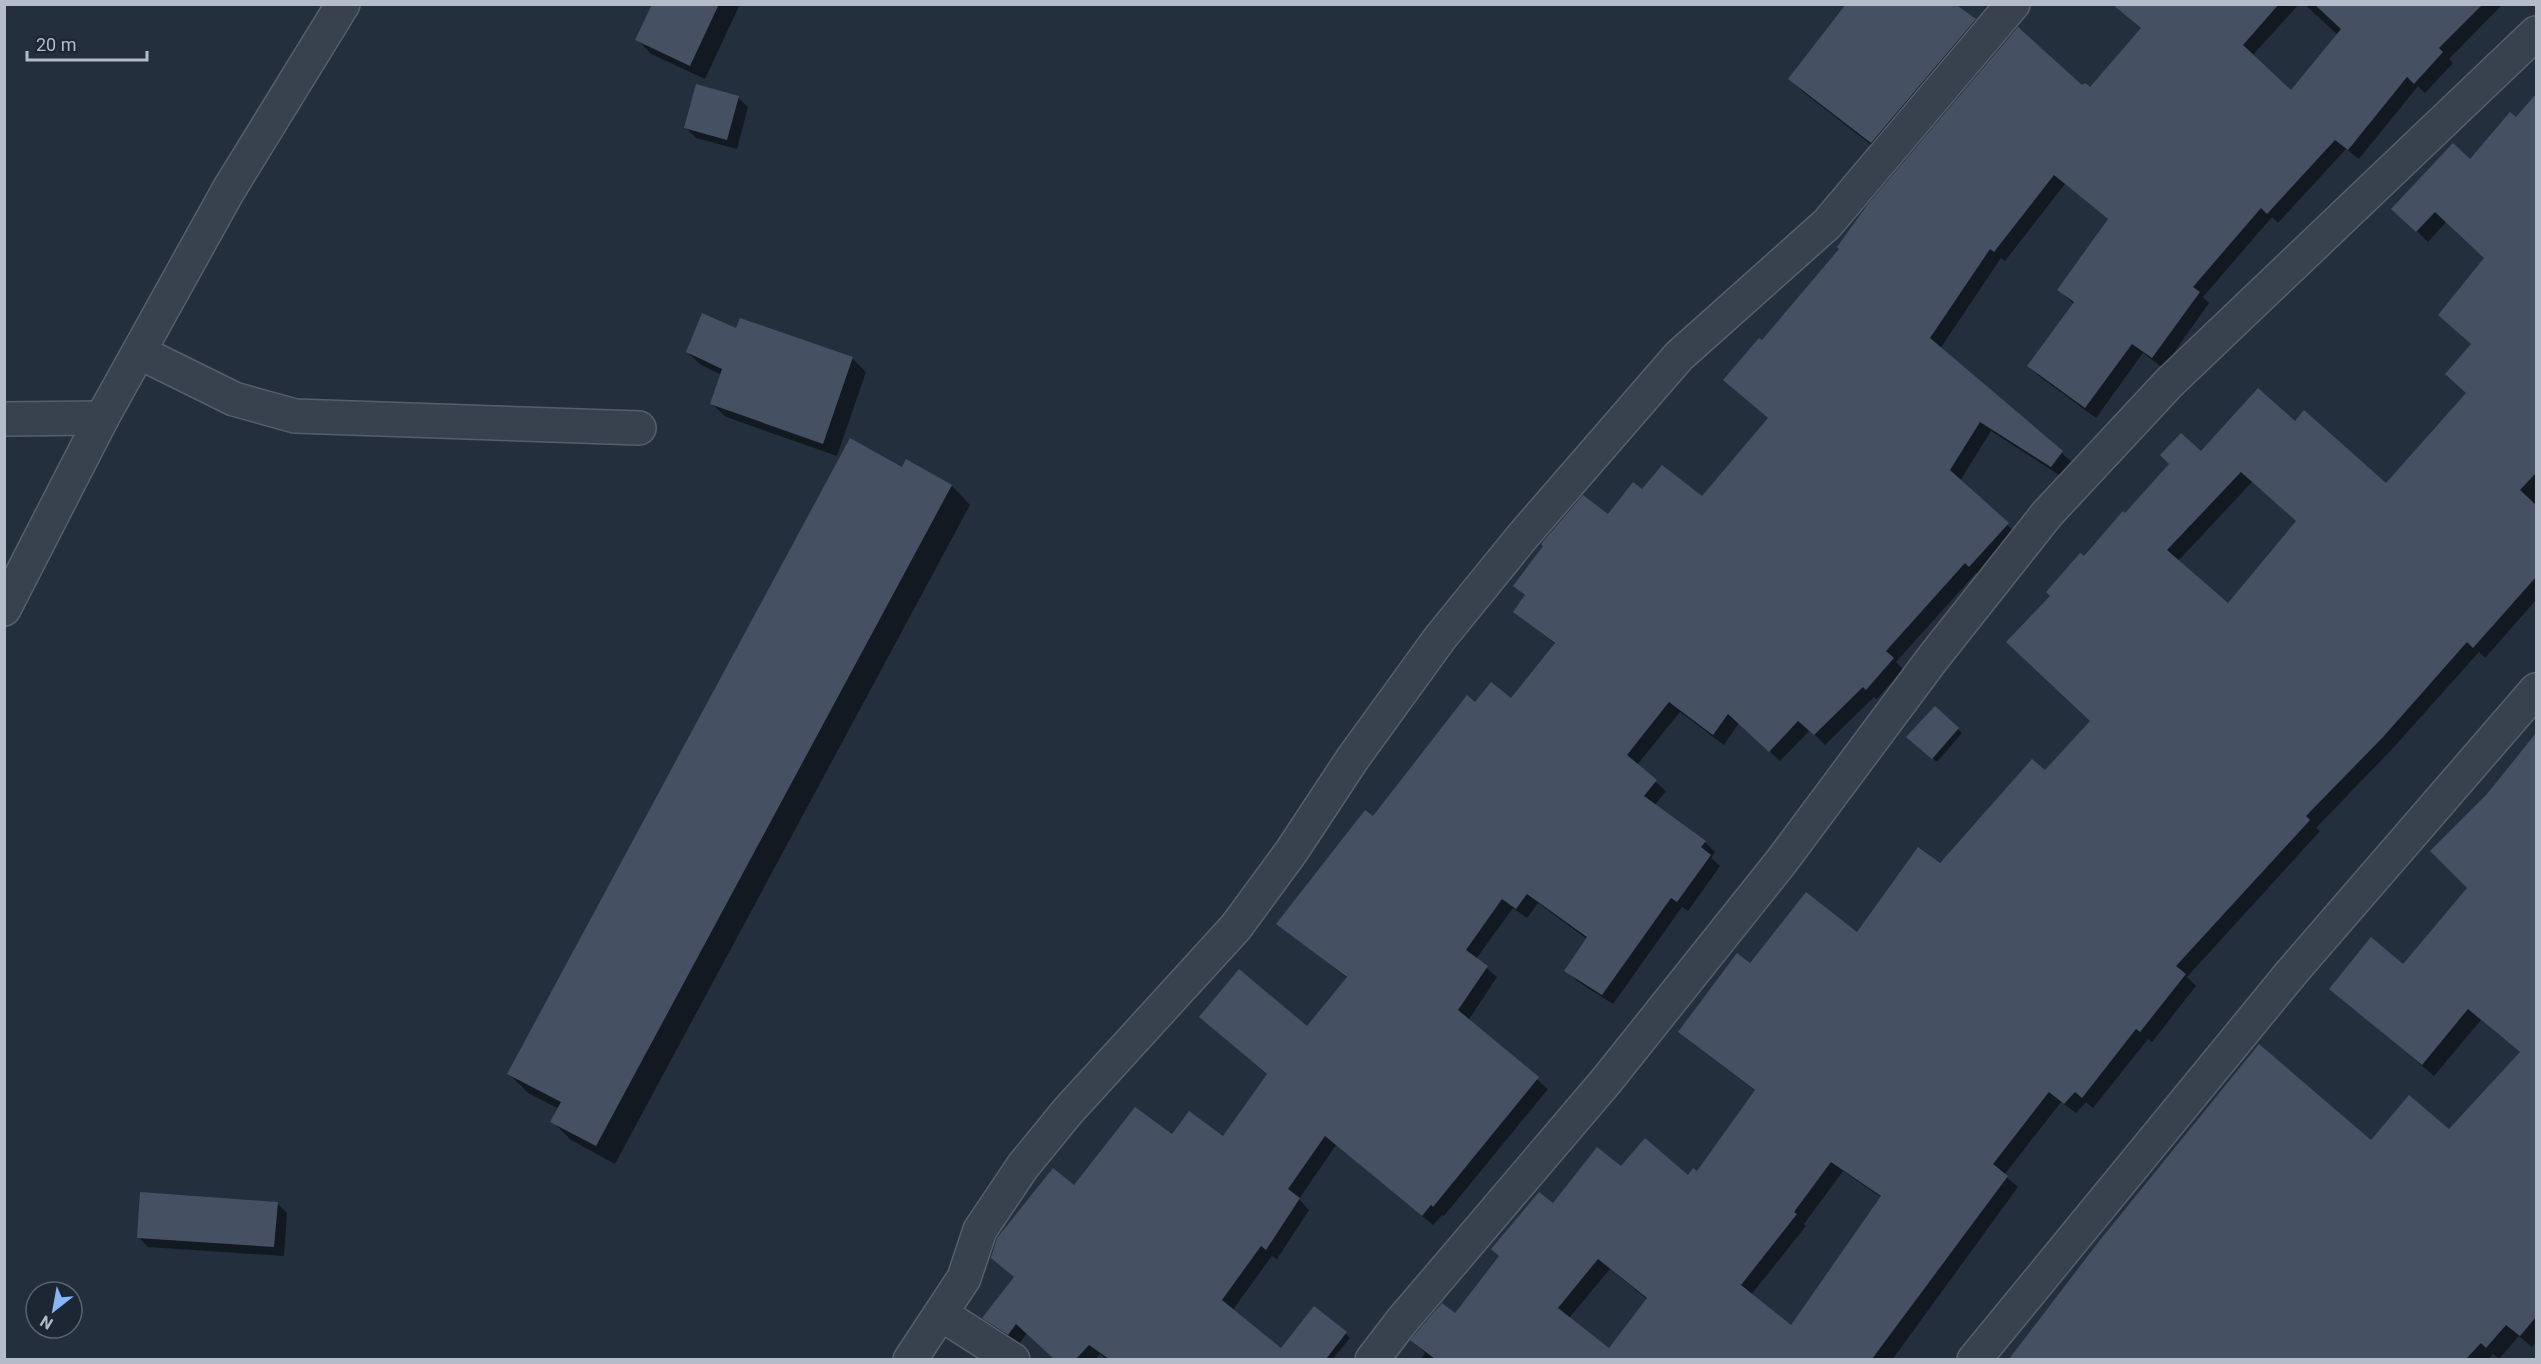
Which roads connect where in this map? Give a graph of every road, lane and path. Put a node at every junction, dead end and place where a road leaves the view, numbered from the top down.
1 (343, 4) edge
2 (2013, 4) edge
3 (2536, 33) edge
4 (139, 352) junction
5 (102, 418) junction
6 (4, 419) edge
7 (639, 428) dead end
8 (4, 609) edge
9 (2536, 690) edge
10 (941, 1314) junction
11 (910, 1359) edge
12 (1013, 1359) edge
13 (1372, 1359) edge
14 (1974, 1359) edge

1 - 4 street
2 - 10 street
3 - 13 street
4 - 5 street
4 - 7 street
5 - 6 street
5 - 8 street
9 - 14 street
10 - 11 street
10 - 12 street

